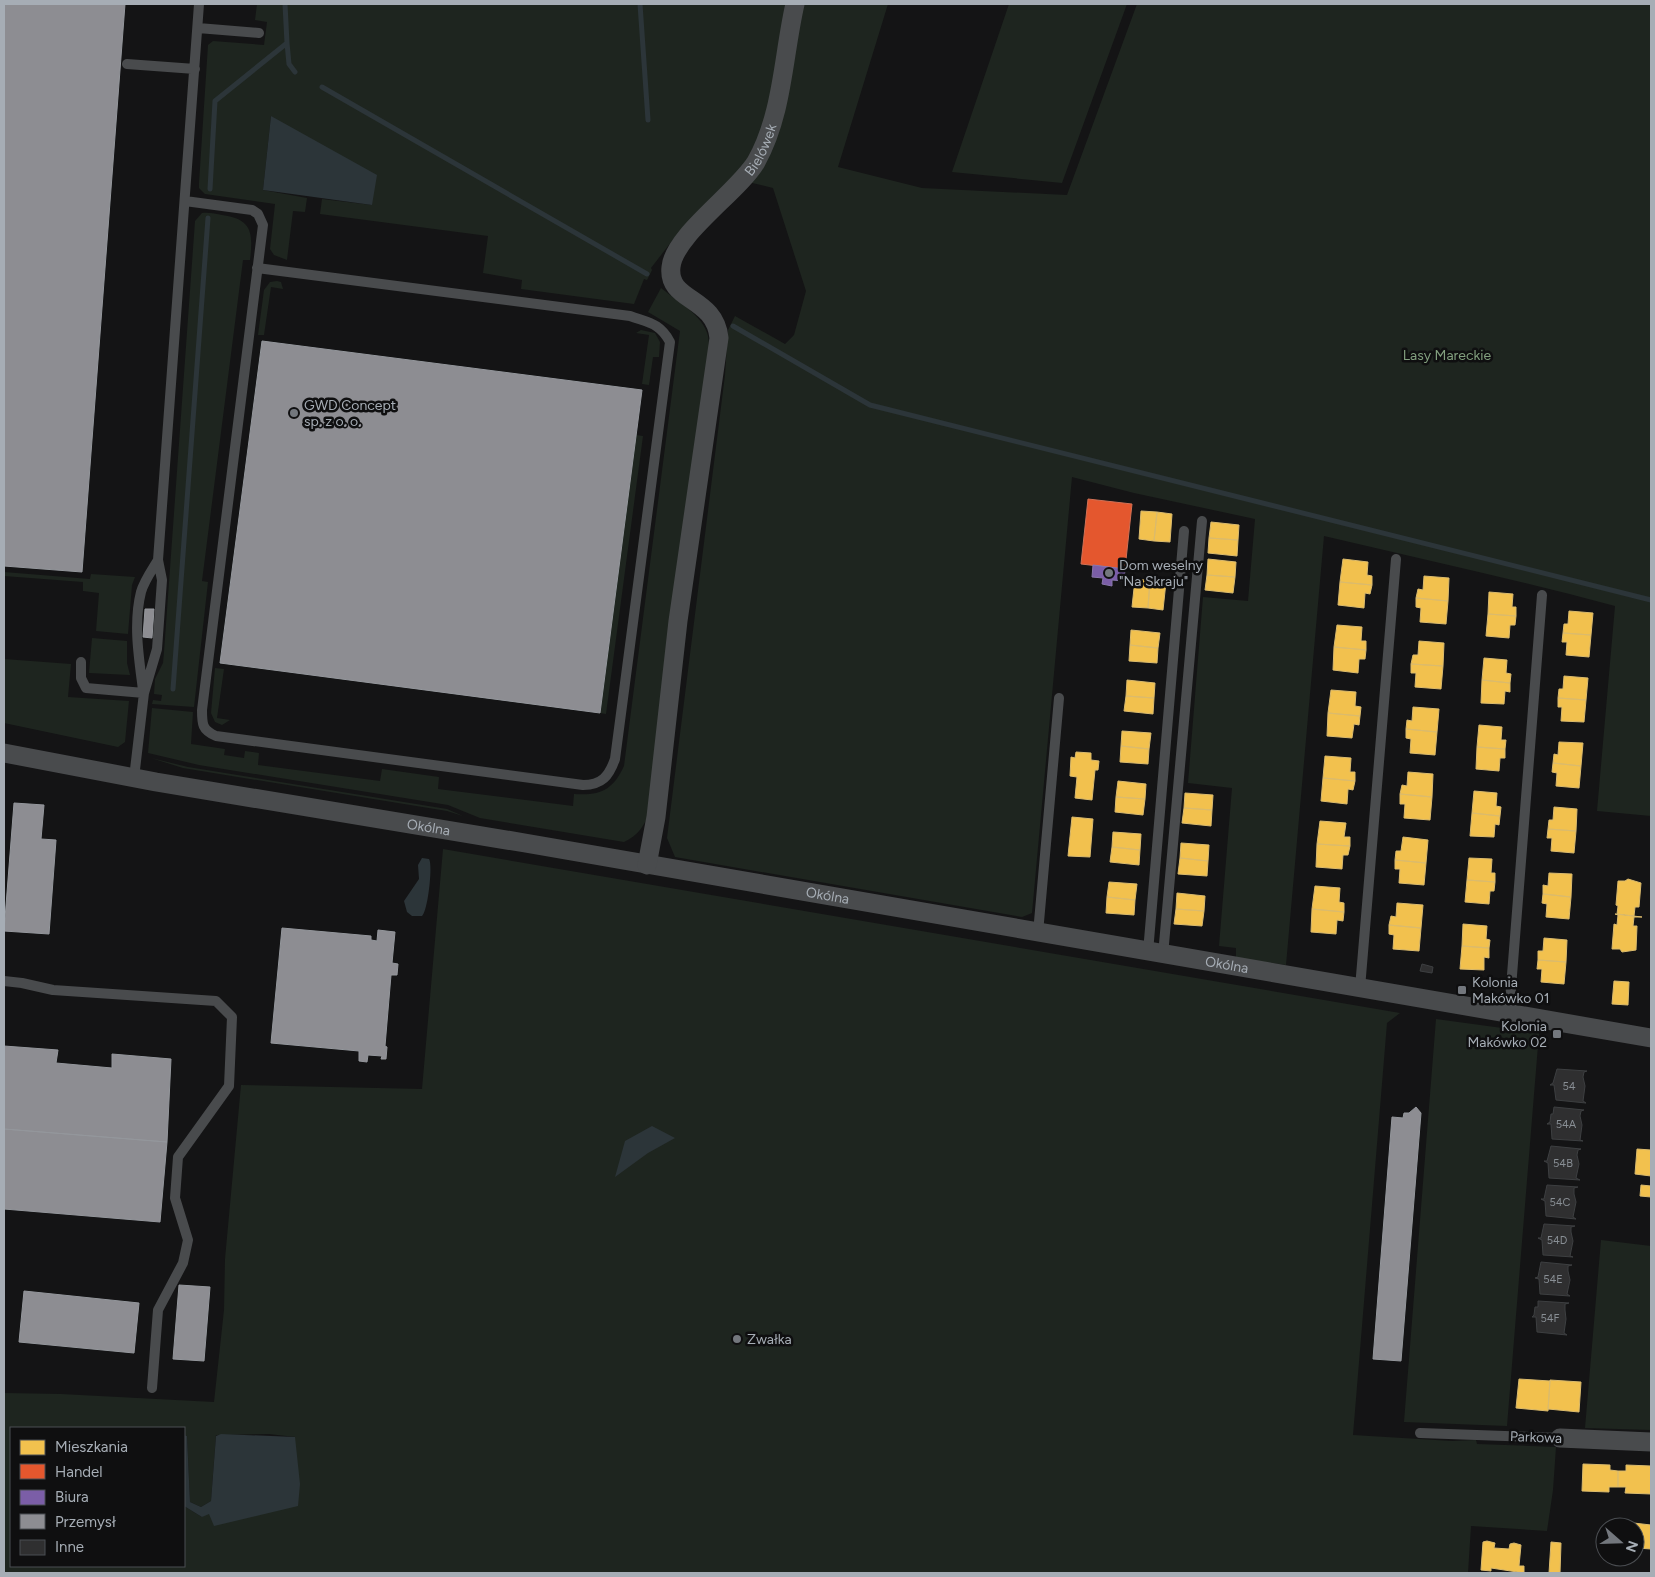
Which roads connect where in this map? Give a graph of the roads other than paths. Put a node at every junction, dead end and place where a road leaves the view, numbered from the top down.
1 (200, 4) edge
2 (796, 4) edge
3 (198, 28) junction
4 (259, 33) dead end
5 (128, 64) dead end
6 (194, 69) junction
7 (185, 201) junction
8 (257, 268) junction
9 (1202, 521) dead end
10 (1184, 531) dead end
11 (1396, 559) dead end
12 (158, 560) junction
13 (1542, 594) dead end
14 (81, 662) dead end
15 (144, 693) junction
16 (1059, 698) dead end
17 (4, 753) edge
18 (134, 778) junction
19 (646, 864) junction
20 (1038, 933) junction
21 (1155, 953) junction
22 (4, 981) edge
23 (1360, 988) junction
24 (1509, 1013) junction
25 (1651, 1038) edge
26 (152, 1388) dead end
27 (1420, 1433) dead end
28 (1560, 1438) joint
29 (1651, 1442) edge

1 - 3 lane
2 - 19 street, Bielówek
3 - 4 lane
3 - 6 lane
5 - 6 lane
6 - 7 lane
7 - 8 lane
7 - 12 lane
8 - 8 lane
9 - 21 lane
10 - 21 lane
11 - 23 lane
12 - 15 lane
12 - 15 lane
13 - 24 lane
14 - 15 lane
15 - 18 lane
16 - 20 lane
17 - 18 street, Okólna
18 - 19 street, Okólna
19 - 20 street, Okólna
20 - 21 street, Okólna
21 - 23 street, Okólna
22 - 26 lane
23 - 24 street, Okólna
24 - 25 street, Okólna
27 - 28 lane, Parkowa
28 - 29 street, Parkowa

